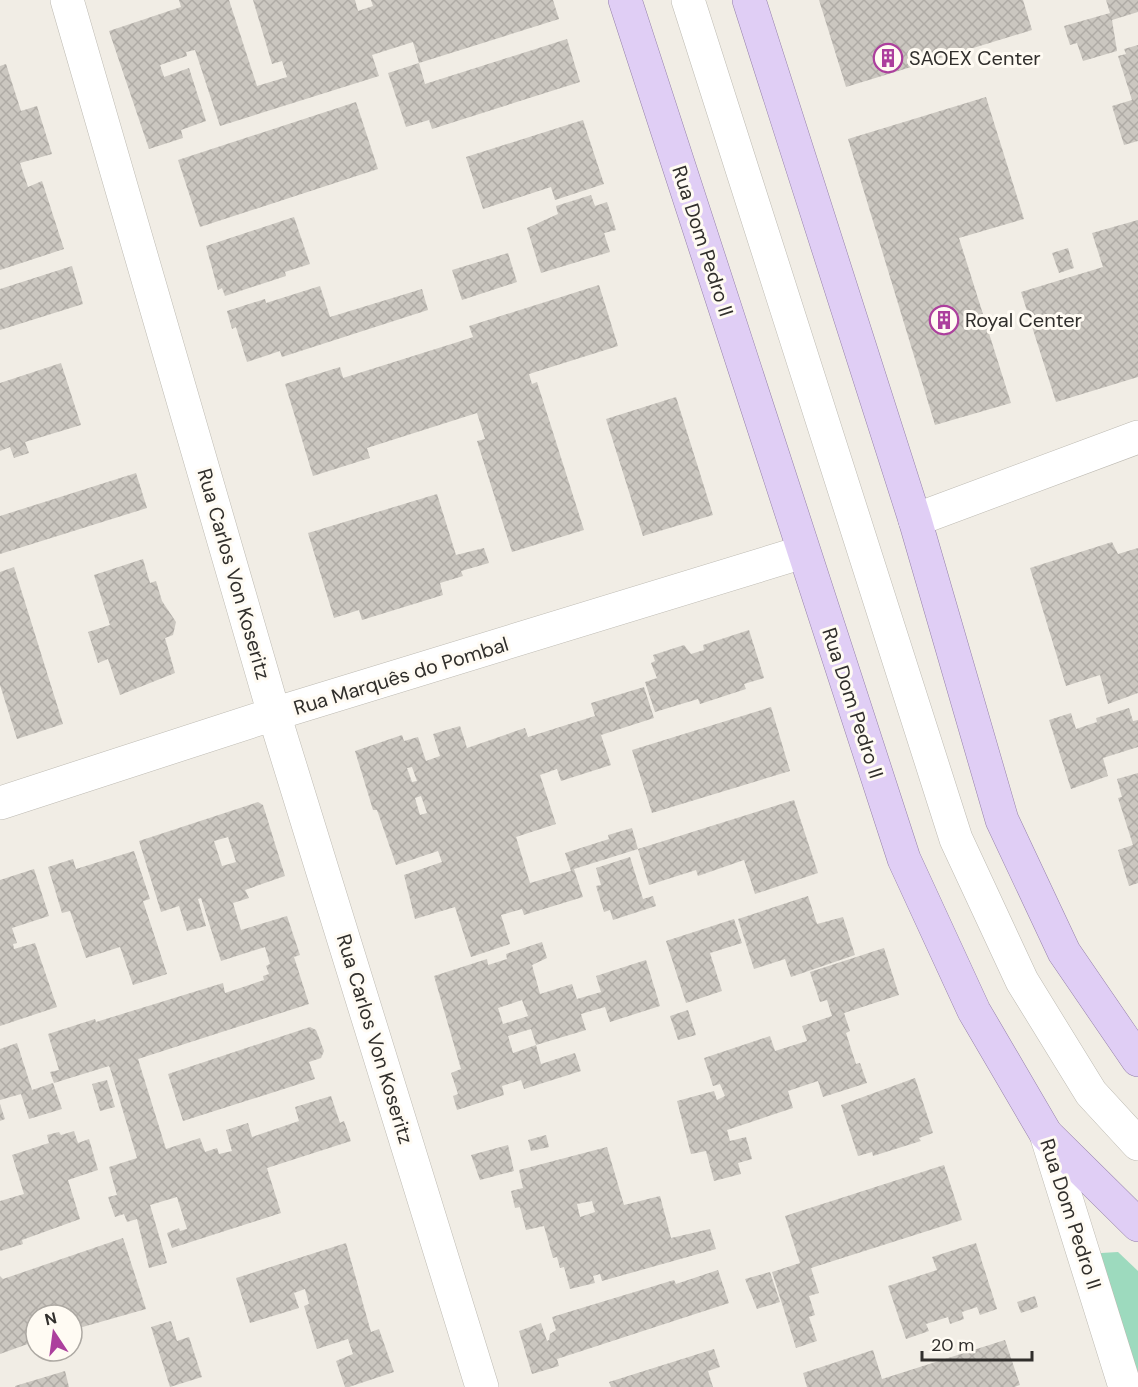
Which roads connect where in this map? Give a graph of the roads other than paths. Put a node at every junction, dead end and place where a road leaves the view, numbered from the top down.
1 (67, 0) edge
2 (626, 0) edge
3 (688, 0) edge
4 (749, 0) edge
5 (1138, 437) edge
6 (915, 520) junction
7 (803, 552) junction
8 (274, 714) junction
9 (0, 803) edge
10 (1135, 1058) edge
11 (1046, 1134) junction
12 (1138, 1144) edge
13 (1138, 1226) edge
14 (482, 1387) edge
15 (1125, 1387) edge

1 - 8 street, Rua Carlos Von Koseritz
2 - 7 main road, Rua Dom Pedro II
3 - 12 street
4 - 6 main road
5 - 6 street
6 - 10 main road
7 - 8 street, Rua Marquês do Pombal
7 - 11 main road, Rua Dom Pedro II
8 - 9 street, Rua Marquês do Pombal
8 - 14 street, Rua Carlos Von Koseritz
11 - 13 main road
11 - 15 street, Rua Dom Pedro II

